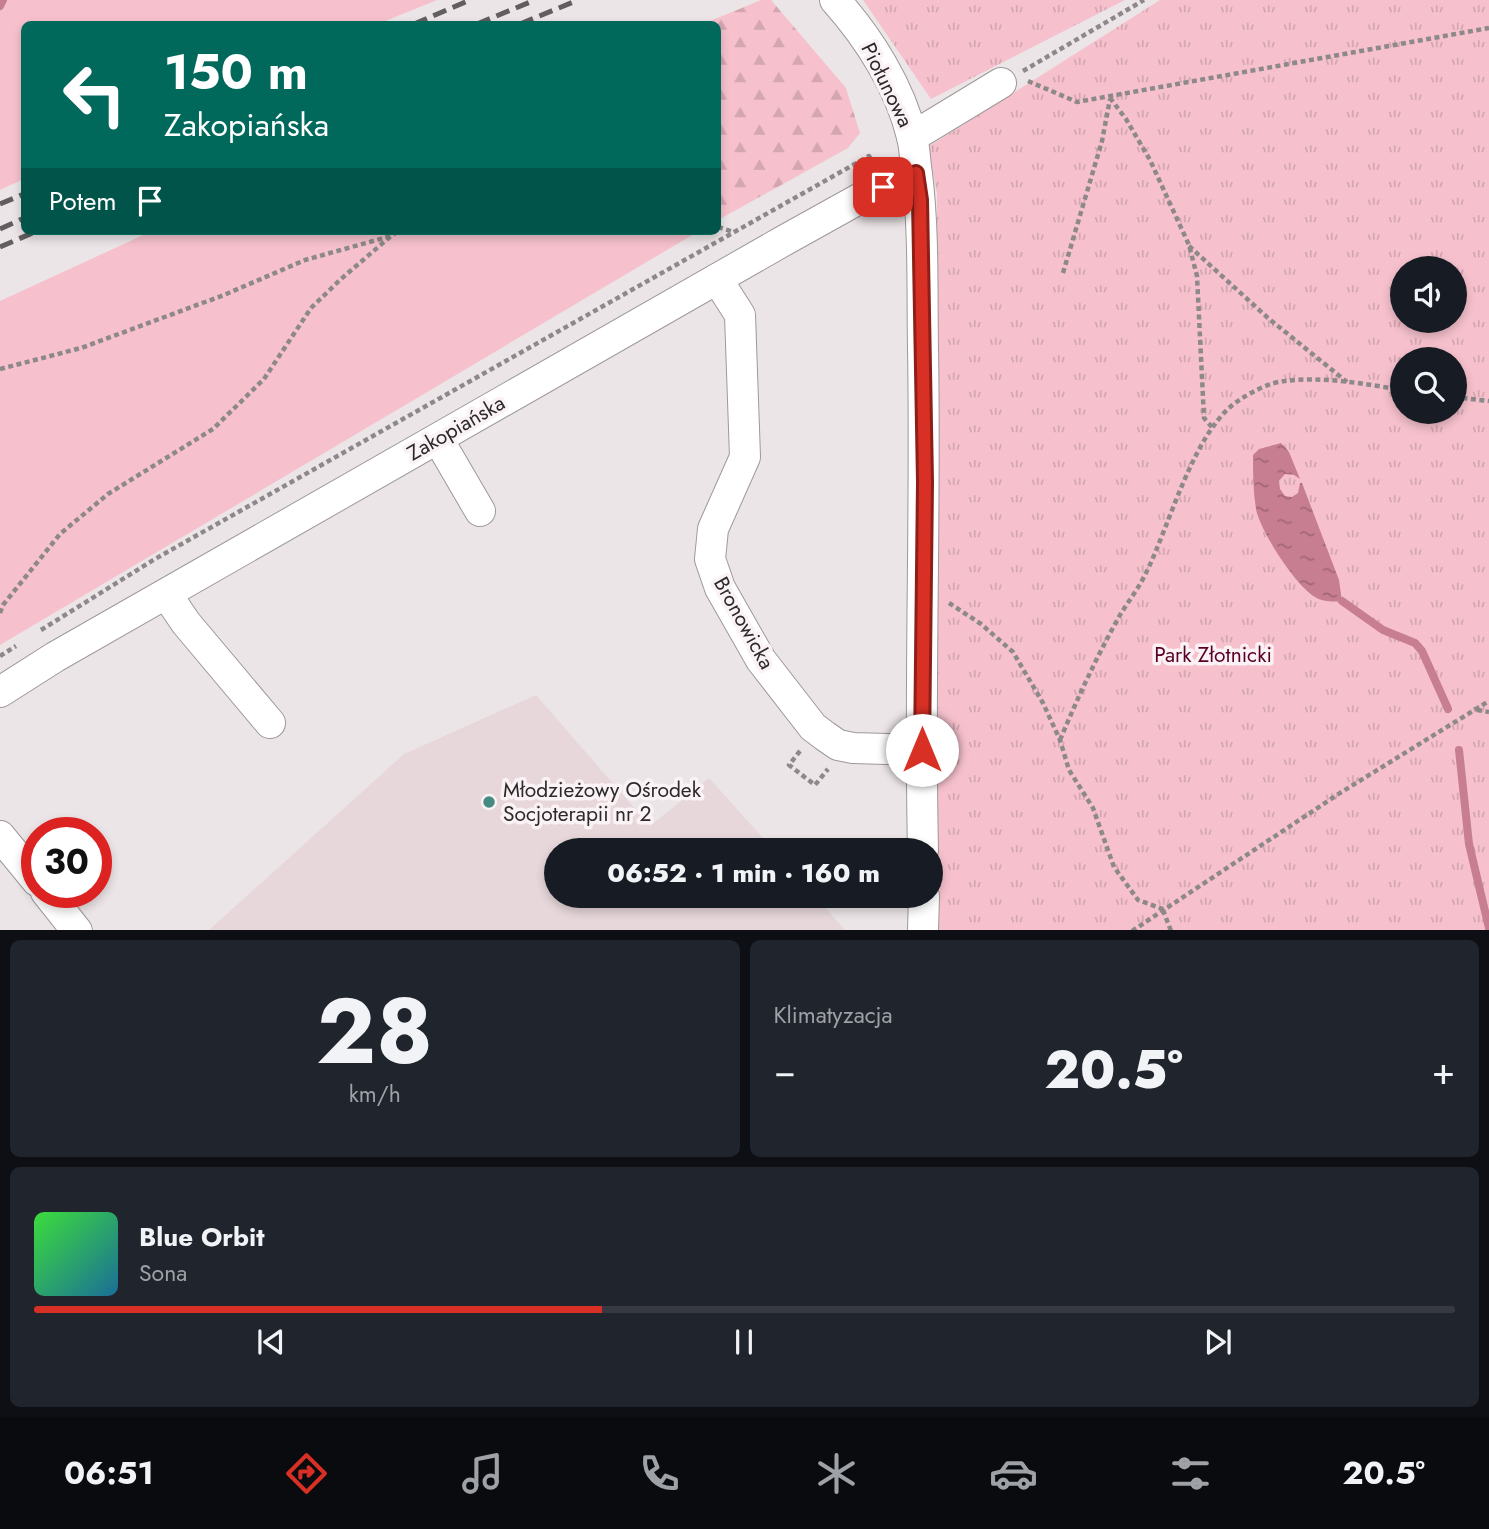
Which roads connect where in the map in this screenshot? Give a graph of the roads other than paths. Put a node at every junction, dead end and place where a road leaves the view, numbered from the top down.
1 (835, 0) edge
2 (1011, 77) road end
3 (912, 137) junction
4 (916, 173) junction
5 (717, 279) junction
6 (438, 439) junction
7 (480, 511) dead end
8 (167, 595) junction
9 (0, 692) edge
10 (270, 723) dead end
11 (922, 750) junction
12 (0, 836) edge
13 (923, 838) edge
14 (21, 862) edge
15 (59, 908) edge
16 (923, 908) edge
17 (77, 930) edge
18 (923, 930) edge

1 - 3 street, Piołunowa
2 - 3 street
3 - 4 street, Piołunowa
4 - 5 street, Zakopiańska
4 - 11 street, Piołunowa
5 - 6 street, Zakopiańska
5 - 11 street, Bronowicka
6 - 7 street
6 - 8 street, Zakopiańska
8 - 9 street, Zakopiańska
8 - 10 street
11 - 13 street, Piołunowa
12 - 14 street
15 - 17 street
16 - 18 street

